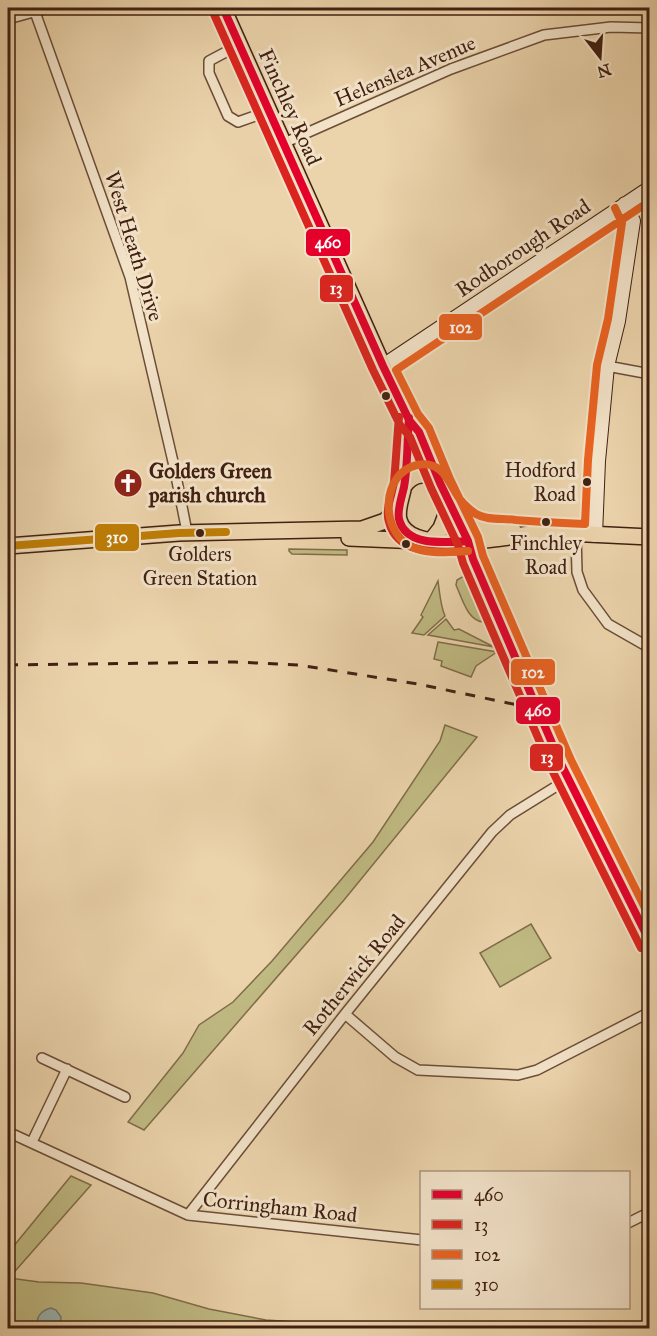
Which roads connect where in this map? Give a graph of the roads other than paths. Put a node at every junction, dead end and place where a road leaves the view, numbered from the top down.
1 (48, 8) edge
2 (223, 8) edge
3 (35, 12) junction
4 (8, 19) edge
5 (650, 28) edge
6 (239, 45) junction
7 (269, 111) junction
8 (284, 142) junction
9 (650, 188) edge
10 (625, 204) junction
11 (383, 366) junction
12 (607, 366) junction
13 (650, 374) edge
14 (409, 420) junction
15 (440, 483) junction
16 (404, 486) junction
17 (450, 504) junction
18 (399, 507) junction
19 (187, 532) junction
20 (271, 532) junction
21 (534, 533) junction
22 (576, 534) junction
23 (595, 535) junction
24 (650, 537) edge
25 (468, 541) junction
26 (430, 542) junction
27 (8, 546) edge
28 (650, 648) edge
29 (568, 779) junction
30 (650, 943) edge
31 (650, 1012) edge
32 (345, 1014) junction
33 (42, 1058) dead end
34 (67, 1069) junction
35 (125, 1097) dead end
36 (8, 1132) edge
37 (32, 1142) junction
38 (650, 1212) edge
39 (188, 1215) junction
40 (630, 1222) edge
41 (420, 1240) edge

1 - 3 street
2 - 6 main road, Finchley Road
3 - 4 street
3 - 19 street, West Heath Drive
5 - 8 street, Helenslea Avenue
6 - 7 main road, Finchley Road
6 - 7 street
7 - 8 main road, Finchley Road
8 - 11 main road, Finchley Road
9 - 10 street
10 - 11 street, Rodborough Road
10 - 12 street
11 - 14 main road, Finchley Road
12 - 13 street
12 - 23 street
14 - 15 main road, Finchley Road
14 - 16 main road
15 - 16 main road
15 - 17 main road, Finchley Road
16 - 18 main road
17 - 21 main road
17 - 25 main road, Finchley Road
17 - 26 main road
18 - 20 main road
18 - 26 main road
19 - 20 main road
19 - 27 main road
20 - 26 main road
21 - 22 main road
21 - 25 main road
22 - 23 main road
22 - 28 street
23 - 24 main road
25 - 26 main road
25 - 29 main road, Finchley Road
29 - 30 main road, Finchley Road
29 - 32 street, Rotherwick Road
31 - 32 street
32 - 39 street, Rotherwick Road
33 - 34 street
34 - 35 street
34 - 37 street
36 - 37 street, Corringham Road
37 - 39 street, Corringham Road
38 - 40 street
39 - 41 street, Corringham Road

